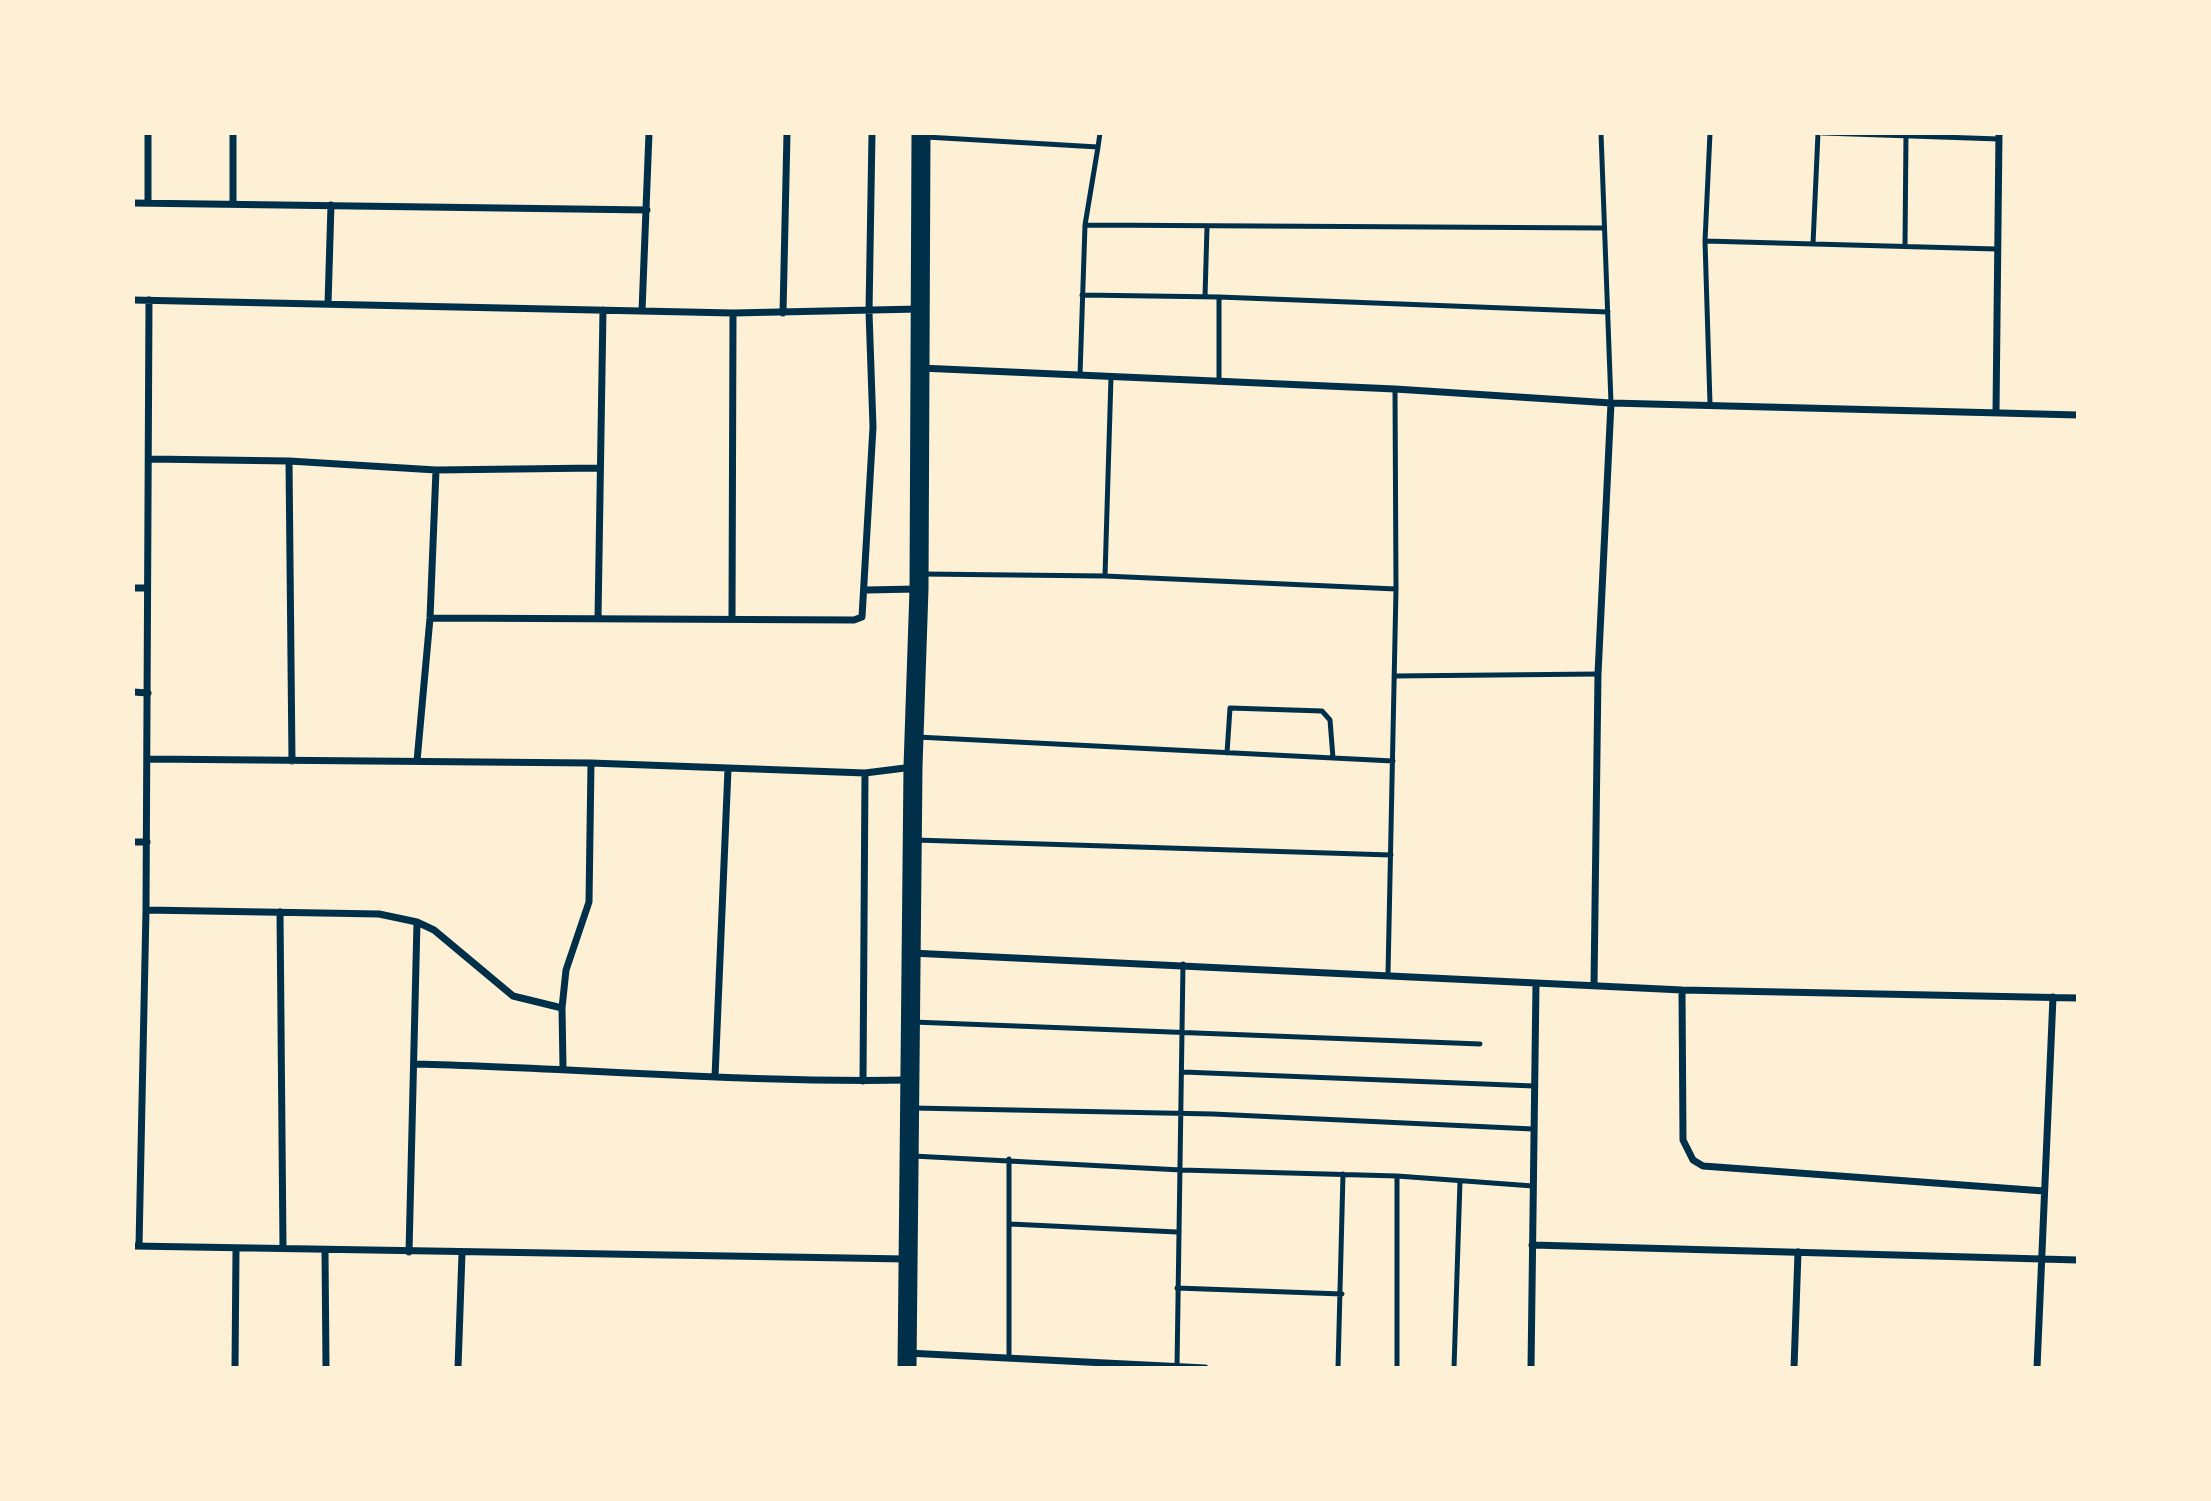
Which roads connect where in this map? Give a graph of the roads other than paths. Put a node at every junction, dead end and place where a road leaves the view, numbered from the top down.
1 (148, 133) edge
2 (233, 133) edge
3 (649, 133) edge
4 (787, 133) edge
5 (872, 133) edge
6 (1100, 133) edge
7 (1601, 133) edge
8 (1710, 133) edge
9 (1821, 133) edge
10 (1906, 134) edge
11 (921, 135) edge
12 (1999, 136) edge
13 (1098, 147) junction
14 (133, 203) edge
15 (148, 203) junction
16 (233, 203) junction
17 (331, 205) junction
18 (648, 210) junction
19 (1085, 225) junction
20 (1207, 227) junction
21 (1602, 228) junction
22 (1705, 241) junction
23 (1813, 244) junction
24 (1905, 246) junction
25 (1996, 249) junction
26 (1082, 295) junction
27 (1205, 297) junction
28 (1219, 297) junction
29 (133, 300) edge
30 (149, 300) junction
31 (328, 304) junction
32 (919, 309) junction
33 (603, 310) junction
34 (642, 311) junction
35 (869, 312) junction
36 (1608, 312) junction
37 (733, 313) junction
38 (783, 313) junction
39 (919, 368) junction
40 (1080, 376) junction
41 (1111, 377) junction
42 (1219, 382) junction
43 (1395, 389) junction
44 (1611, 403) junction
45 (1710, 404) junction
46 (1996, 412) junction
47 (2078, 415) edge
48 (150, 459) junction
49 (289, 461) junction
50 (598, 468) junction
51 (436, 470) junction
52 (1105, 576) junction
53 (919, 582) junction
54 (133, 588) edge
55 (147, 588) junction
56 (1396, 589) junction
57 (866, 590) junction
58 (430, 618) junction
59 (598, 618) junction
60 (732, 618) junction
61 (1598, 674) junction
62 (1394, 676) junction
63 (133, 692) edge
64 (148, 693) junction
65 (914, 737) junction
66 (1227, 753) junction
67 (1333, 758) junction
68 (147, 760) junction
69 (292, 761) junction
70 (417, 761) junction
71 (1393, 761) junction
72 (591, 763) junction
73 (913, 767) junction
74 (728, 769) junction
75 (865, 772) junction
76 (912, 840) junction
77 (133, 842) edge
78 (147, 842) junction
79 (1391, 855) junction
80 (146, 910) junction
81 (280, 912) junction
82 (417, 922) junction
83 (911, 953) junction
84 (1183, 964) junction
85 (1388, 974) junction
86 (1536, 983) junction
87 (1594, 985) junction
88 (1682, 990) junction
89 (2053, 997) junction
90 (2078, 998) edge
91 (562, 1008) junction
92 (910, 1022) junction
93 (1182, 1030) junction
94 (1480, 1044) dead end
95 (416, 1064) junction
96 (563, 1067) junction
97 (1183, 1072) junction
98 (715, 1077) junction
99 (911, 1080) junction
100 (863, 1081) junction
101 (1534, 1086) junction
102 (910, 1108) junction
103 (1183, 1114) junction
104 (1533, 1129) junction
105 (910, 1156) junction
106 (1009, 1159) junction
107 (1181, 1170) junction
108 (1343, 1174) junction
109 (1397, 1176) junction
110 (1460, 1181) junction
111 (1533, 1186) junction
112 (2045, 1191) junction
113 (1010, 1224) junction
114 (1177, 1232) junction
115 (1532, 1245) junction
116 (136, 1246) edge
117 (283, 1248) junction
118 (236, 1249) junction
119 (325, 1250) junction
120 (410, 1252) junction
121 (1798, 1252) junction
122 (462, 1253) junction
123 (906, 1259) junction
124 (2078, 1260) edge
125 (2042, 1261) junction
126 (1177, 1288) junction
127 (1342, 1294) junction
128 (1009, 1357) junction
129 (907, 1361) edge
130 (1177, 1367) edge
131 (235, 1368) edge
132 (326, 1368) edge
133 (458, 1368) edge
134 (1205, 1368) edge
135 (1338, 1368) edge
136 (1397, 1368) edge
137 (1454, 1368) edge
138 (1531, 1368) edge
139 (1794, 1368) edge
140 (2038, 1368) edge

1 - 15 street
2 - 16 street
3 - 18 street
4 - 38 street
5 - 35 street
6 - 13 lane
7 - 21 lane
8 - 22 lane
9 - 10 lane
9 - 23 lane
10 - 12 lane
10 - 24 lane
11 - 13 lane
11 - 32 highway
12 - 25 street
13 - 19 lane
14 - 15 street
15 - 16 street
16 - 17 street
17 - 18 street
17 - 31 street
18 - 34 street
19 - 20 lane
19 - 26 lane
20 - 21 lane
20 - 27 lane
21 - 36 lane
22 - 23 lane
22 - 45 lane
23 - 24 lane
24 - 25 lane
25 - 46 street
26 - 27 lane
26 - 40 lane
27 - 28 lane
28 - 36 lane
28 - 42 lane
29 - 30 street
30 - 31 street
30 - 48 street
31 - 33 street
32 - 35 street
32 - 39 highway
33 - 34 street
33 - 50 street
34 - 37 street
35 - 38 street
35 - 57 street
36 - 44 lane
37 - 38 street
37 - 60 street
39 - 40 street
39 - 53 highway
40 - 41 street
41 - 42 street
41 - 52 lane
42 - 43 street
43 - 44 street
43 - 56 lane
44 - 45 street
44 - 61 street
45 - 46 street
46 - 47 street
48 - 49 street
48 - 55 street
49 - 51 street
49 - 69 street
50 - 51 street
50 - 59 street
51 - 58 street
52 - 53 lane
52 - 56 lane
53 - 57 street
53 - 65 highway
54 - 55 street
55 - 64 street
56 - 62 lane
57 - 60 street
58 - 59 street
58 - 70 street
59 - 60 street
61 - 62 lane
61 - 87 street
62 - 71 lane
63 - 64 street
64 - 68 street
65 - 66 lane
65 - 73 highway
66 - 67 lane
66 - 67 lane
67 - 71 lane
68 - 69 street
68 - 78 street
69 - 70 street
70 - 72 street
71 - 79 lane
72 - 74 street
72 - 91 street
73 - 75 street
73 - 76 highway
74 - 75 street
74 - 98 street
75 - 100 street
76 - 79 lane
76 - 83 highway
77 - 78 street
78 - 80 street
79 - 85 lane
80 - 81 street
80 - 116 street
81 - 82 street
81 - 117 street
82 - 91 street
82 - 95 street
83 - 84 street
83 - 92 highway
84 - 85 street
84 - 93 lane
85 - 86 street
86 - 87 street
86 - 101 street
87 - 88 street
88 - 89 street
88 - 112 street
89 - 90 street
89 - 112 street
91 - 96 street
92 - 93 lane
92 - 99 highway
93 - 94 lane
93 - 97 lane
95 - 96 street
95 - 120 street
96 - 98 street
97 - 101 lane
97 - 103 lane
98 - 100 street
99 - 100 street
99 - 102 highway
101 - 104 street
102 - 103 lane
102 - 105 highway
103 - 104 lane
103 - 107 lane
104 - 111 street
105 - 106 lane
105 - 123 highway
106 - 107 lane
106 - 113 lane
107 - 108 lane
107 - 114 lane
108 - 109 lane
108 - 127 lane
109 - 110 lane
109 - 136 lane
110 - 111 lane
110 - 137 lane
111 - 115 street
112 - 125 street
113 - 114 lane
113 - 128 lane
114 - 126 lane
115 - 121 street
115 - 138 street
116 - 118 street
117 - 118 street
117 - 119 street
118 - 131 street
119 - 120 street
119 - 132 street
120 - 122 street
121 - 125 street
121 - 139 street
122 - 123 street
122 - 133 street
123 - 129 highway
124 - 125 street
125 - 140 street
126 - 127 lane
126 - 130 lane
127 - 135 lane
128 - 129 street
128 - 130 street
130 - 134 street

